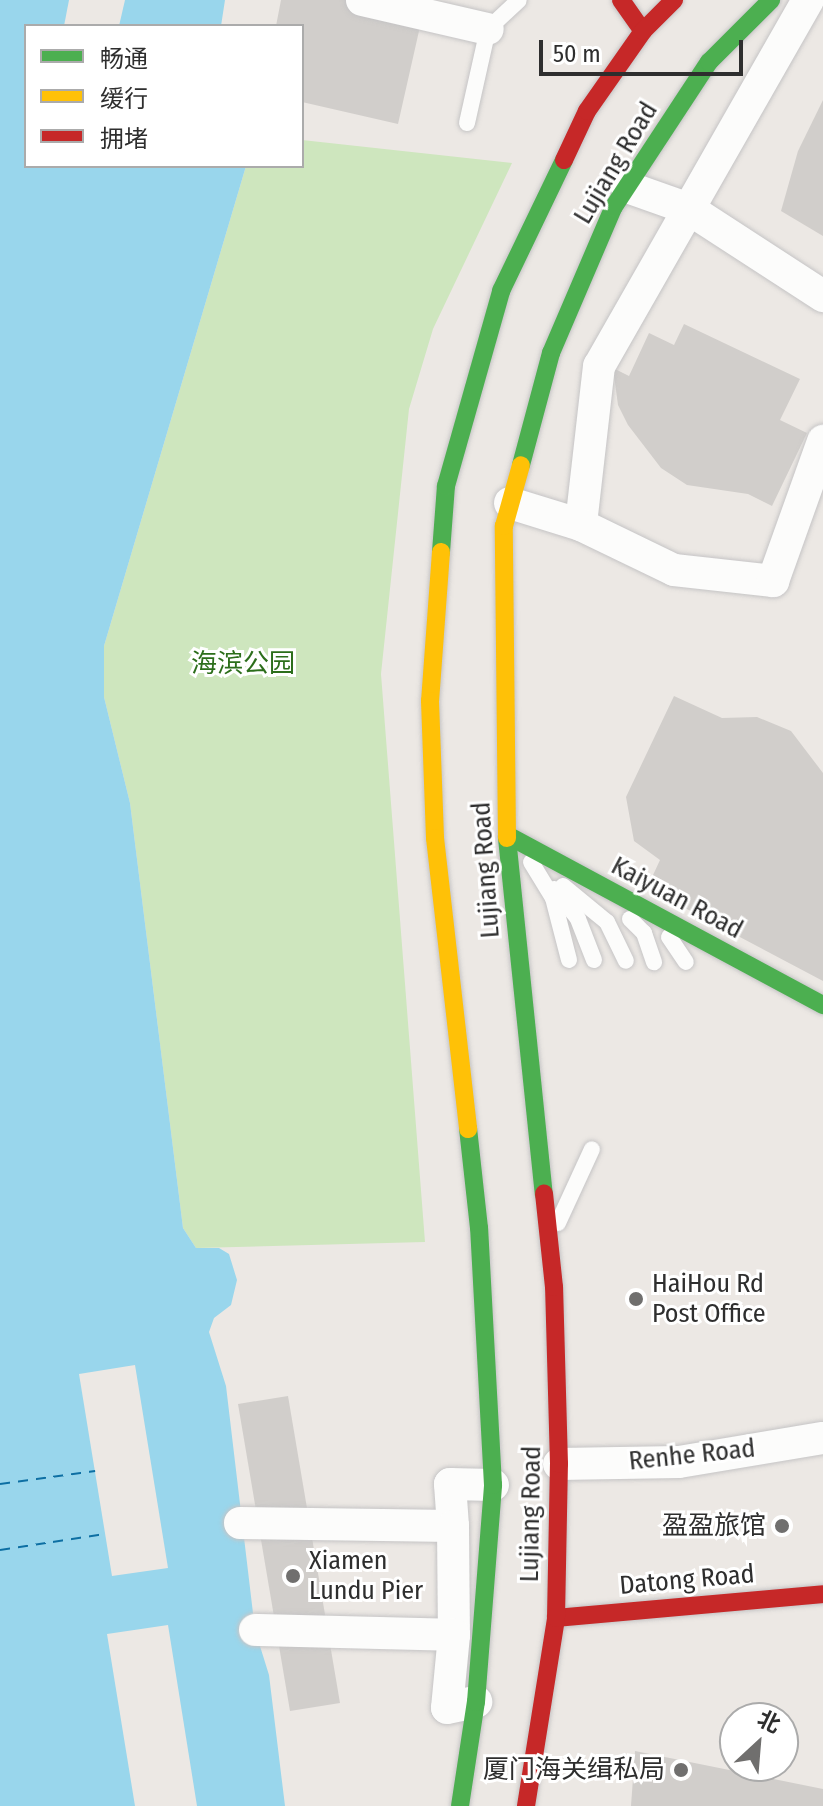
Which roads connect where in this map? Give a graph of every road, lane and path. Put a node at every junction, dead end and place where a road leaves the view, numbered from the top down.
1 (362, 0) edge
2 (519, 0) edge
3 (621, 0) edge
4 (674, 0) edge
5 (771, 0) edge
6 (808, 0) edge
7 (488, 29) junction
8 (643, 31) junction
9 (467, 123) dead end
10 (627, 187) junction
11 (689, 209) junction
12 (823, 296) edge
13 (823, 441) edge
14 (510, 503) junction
15 (581, 525) junction
16 (507, 835) junction
17 (532, 864) junction
18 (582, 876) junction
19 (643, 910) junction
20 (693, 937) junction
21 (569, 960) dead end
22 (594, 960) dead end
23 (626, 961) dead end
24 (654, 962) dead end
25 (686, 962) dead end
26 (711, 963) dead end
27 (823, 1005) edge
28 (592, 1149) dead end
29 (549, 1242) junction
30 (823, 1438) edge
31 (559, 1464) junction
32 (493, 1485) junction
33 (240, 1523) dead end
34 (453, 1526) junction
35 (823, 1594) edge
36 (556, 1618) junction
37 (255, 1630) dead end
38 (454, 1635) junction
39 (476, 1702) junction
40 (460, 1806) edge
41 (526, 1806) edge

1 - 7 street
2 - 7 lane
3 - 8 main road
4 - 8 main road, Lujiang Road
5 - 10 main road, Lujiang Road
6 - 11 street
7 - 9 lane
8 - 32 main road, Lujiang Road
10 - 11 street
10 - 14 main road, Lujiang Road
11 - 12 street
11 - 15 street
13 - 15 street
14 - 15 street
14 - 16 main road, Lujiang Road
16 - 17 lane
16 - 18 main road, Kaiyuan Road
16 - 29 main road, Lujiang Road
17 - 21 lane
17 - 22 lane
17 - 23 lane
18 - 19 main road, Kaiyuan Road
18 - 24 lane
19 - 20 main road, Kaiyuan Road
19 - 25 lane
20 - 26 lane
20 - 27 main road, Kaiyuan Road
28 - 29 lane
29 - 31 main road, Lujiang Road
30 - 31 street, Renhe Road
31 - 36 main road, Lujiang Road
32 - 34 street
32 - 39 main road, Lujiang Road
33 - 34 street
34 - 38 street
35 - 36 main road, Datong Road
36 - 41 main road, Lujiang Road
37 - 38 street
38 - 39 street
39 - 40 main road, Lujiang Road

